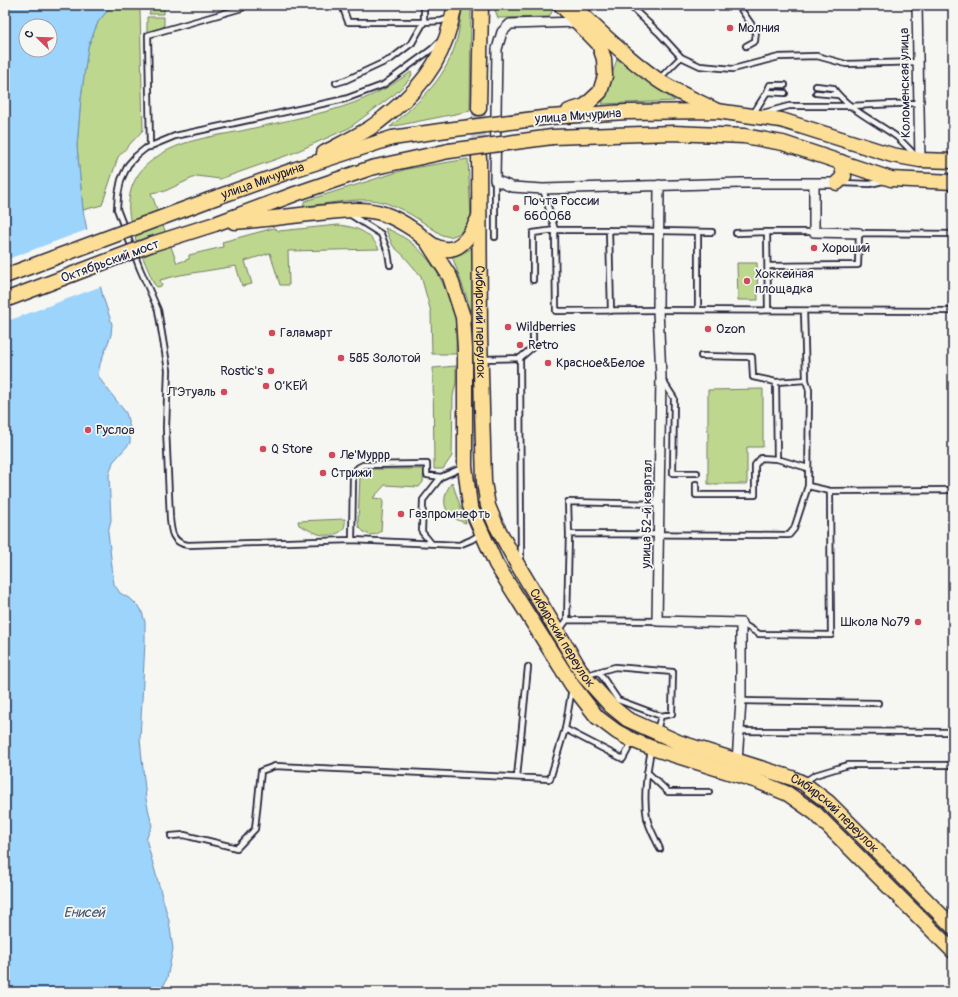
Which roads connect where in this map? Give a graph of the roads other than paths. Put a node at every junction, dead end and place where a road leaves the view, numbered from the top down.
1 (242, 5) edge
2 (342, 5) edge
3 (424, 5) edge
4 (561, 5) edge
5 (572, 5) edge
6 (629, 5) edge
7 (738, 5) edge
8 (917, 5) edge
9 (481, 6) edge
10 (454, 10) edge
11 (424, 22) junction
12 (579, 22) junction
13 (448, 32) junction
14 (746, 46) dead end
15 (681, 57) junction
16 (918, 62) junction
17 (658, 80) junction
18 (336, 83) dead end
19 (784, 85) dead end
20 (816, 86) dead end
21 (767, 92) junction
22 (785, 93) dead end
23 (816, 93) dead end
24 (838, 95) junction
25 (918, 103) junction
26 (849, 106) junction
27 (479, 108) tunnel mouth
28 (717, 111) junction
29 (752, 116) junction
30 (550, 117) junction
31 (150, 147) junction
32 (479, 157) tunnel mouth
33 (920, 160) junction
34 (953, 161) edge
35 (841, 162) junction
36 (296, 169) junction
37 (891, 179) junction
38 (495, 180) junction
39 (953, 182) edge
40 (814, 183) junction
41 (837, 183) junction
42 (659, 186) junction
43 (543, 189) junction
44 (209, 200) joint
45 (344, 211) junction
46 (480, 216) junction
47 (215, 224) junction
48 (556, 230) junction
49 (609, 230) junction
50 (658, 231) junction
51 (698, 232) junction
52 (712, 232) dead end
53 (767, 232) junction
54 (814, 232) junction
55 (736, 233) dead end
56 (859, 233) junction
57 (953, 234) edge
58 (496, 237) dead end
59 (428, 243) junction
60 (390, 265) dead end
61 (768, 266) junction
62 (5, 276) edge
63 (533, 280) dead end
64 (5, 300) edge
65 (658, 310) junction
66 (698, 310) junction
67 (768, 310) junction
68 (611, 311) junction
69 (804, 311) junction
70 (953, 311) edge
71 (533, 334) dead end
72 (702, 356) dead end
73 (520, 358) junction
74 (481, 360) junction
75 (661, 378) junction
76 (806, 380) junction
77 (776, 382) junction
78 (777, 459) junction
79 (464, 466) junction
80 (808, 468) junction
81 (696, 473) dead end
82 (441, 477) junction
83 (696, 484) dead end
84 (808, 486) junction
85 (953, 490) edge
86 (830, 491) junction
87 (660, 504) junction
88 (496, 525) junction
89 (481, 534) junction
90 (569, 534) junction
91 (660, 534) junction
92 (352, 540) junction
93 (431, 543) junction
94 (516, 562) junction
95 (567, 620) junction
96 (658, 621) junction
97 (741, 624) junction
98 (558, 631) junction
99 (528, 667) dead end
100 (600, 672) junction
101 (584, 676) junction
102 (572, 685) junction
103 (741, 701) junction
104 (878, 703) dead end
105 (661, 716) junction
106 (565, 729) junction
107 (740, 731) junction
108 (953, 732) edge
109 (657, 733) junction
110 (632, 740) junction
111 (652, 748) junction
112 (737, 762) junction
113 (953, 765) edge
114 (647, 772) junction
115 (517, 777) junction
116 (802, 783) junction
117 (709, 792) dead end
118 (170, 836) dead end
119 (660, 849) dead end
120 (953, 927) edge
121 (953, 951) edge

1 - 31 lane
2 - 11 lane
3 - 11 lane
4 - 12 main road
5 - 17 main road
6 - 15 lane
7 - 14 lane
8 - 16 street, Коломенская улица
9 - 27 main road
10 - 11 lane
10 - 13 main road
11 - 18 lane
12 - 30 main road
12 - 38 street
13 - 31 lane
13 - 36 main road
15 - 16 lane
15 - 17 lane
16 - 25 street, Коломенская улица
17 - 28 main road
19 - 21 lane
20 - 24 lane
21 - 22 lane
21 - 29 lane
23 - 24 lane
24 - 26 lane
25 - 26 lane
25 - 33 street, Коломенская улица
26 - 29 lane
26 - 33 lane
28 - 29 main road, улица Мичурина
28 - 30 main road, улица Мичурина
29 - 33 main road, улица Мичурина
30 - 36 main road, улица Мичурина, bridge
31 - 92 lane
32 - 46 main road, Сибирский переулок
33 - 34 main road, улица Мичурина
35 - 37 main road, улица Мичурина
35 - 41 main road
35 - 47 main road, улица Мичурина, bridge
36 - 44 main road, улица Мичурина
37 - 39 main road, улица Мичурина
37 - 41 lane
38 - 43 street
38 - 58 lane
40 - 41 street
40 - 42 street
40 - 54 street
42 - 43 street
42 - 50 street, улица 52-й квартал
43 - 48 lane
44 - 62 main road, Октябрьский мост, bridge
45 - 47 main road
45 - 59 main road
45 - 60 lane
46 - 59 main road
46 - 74 main road, Сибирский переулок
47 - 64 main road, Октябрьский мост, bridge
48 - 49 lane
48 - 63 lane
48 - 68 lane
49 - 50 lane
49 - 68 lane
50 - 51 lane
50 - 65 street, улица 52-й квартал
51 - 52 lane
51 - 66 lane
53 - 54 lane
53 - 55 lane
53 - 61 lane
54 - 56 street
56 - 57 lane
56 - 61 lane
59 - 79 main road, Сибирский переулок
61 - 67 lane
65 - 66 lane
65 - 68 lane
65 - 75 street, улица 52-й квартал
66 - 67 lane
67 - 69 lane
69 - 70 lane
69 - 76 lane
71 - 73 lane
72 - 77 lane
73 - 74 lane
73 - 94 lane
74 - 88 main road, Сибирский переулок
75 - 81 lane
75 - 87 street, улица 52-й квартал
76 - 77 lane
76 - 80 lane
77 - 78 lane
78 - 80 lane
78 - 83 lane
79 - 82 lane
79 - 89 main road, Сибирский переулок
80 - 84 lane
82 - 92 lane
82 - 93 lane
84 - 86 lane
84 - 91 lane
85 - 86 lane
86 - 97 lane
87 - 90 lane
87 - 91 street, улица 52-й квартал
88 - 89 main road
88 - 94 main road, Сибирский переулок
89 - 93 lane
89 - 102 main road, Сибирский переулок
90 - 91 lane
90 - 95 lane
91 - 96 street, улица 52-й квартал
92 - 93 lane
94 - 98 main road, Сибирский переулок
95 - 96 lane
95 - 98 lane
96 - 97 street
97 - 103 street
98 - 101 main road, Сибирский переулок
99 - 115 lane
100 - 101 lane
100 - 105 lane
100 - 105 lane
101 - 102 main road
101 - 109 main road, Сибирский переулок
102 - 106 lane
102 - 110 main road, Сибирский переулок
103 - 104 lane
103 - 107 street
105 - 109 lane
106 - 110 lane
106 - 115 lane
107 - 108 lane
107 - 112 street
109 - 111 main road
109 - 112 main road, Сибирский переулок
110 - 111 main road, Сибирский переулок
111 - 114 lane
111 - 121 main road, Сибирский переулок
112 - 116 main road, Сибирский переулок
113 - 116 lane
114 - 117 lane
114 - 119 lane
115 - 118 lane
116 - 120 main road, Сибирский переулок

